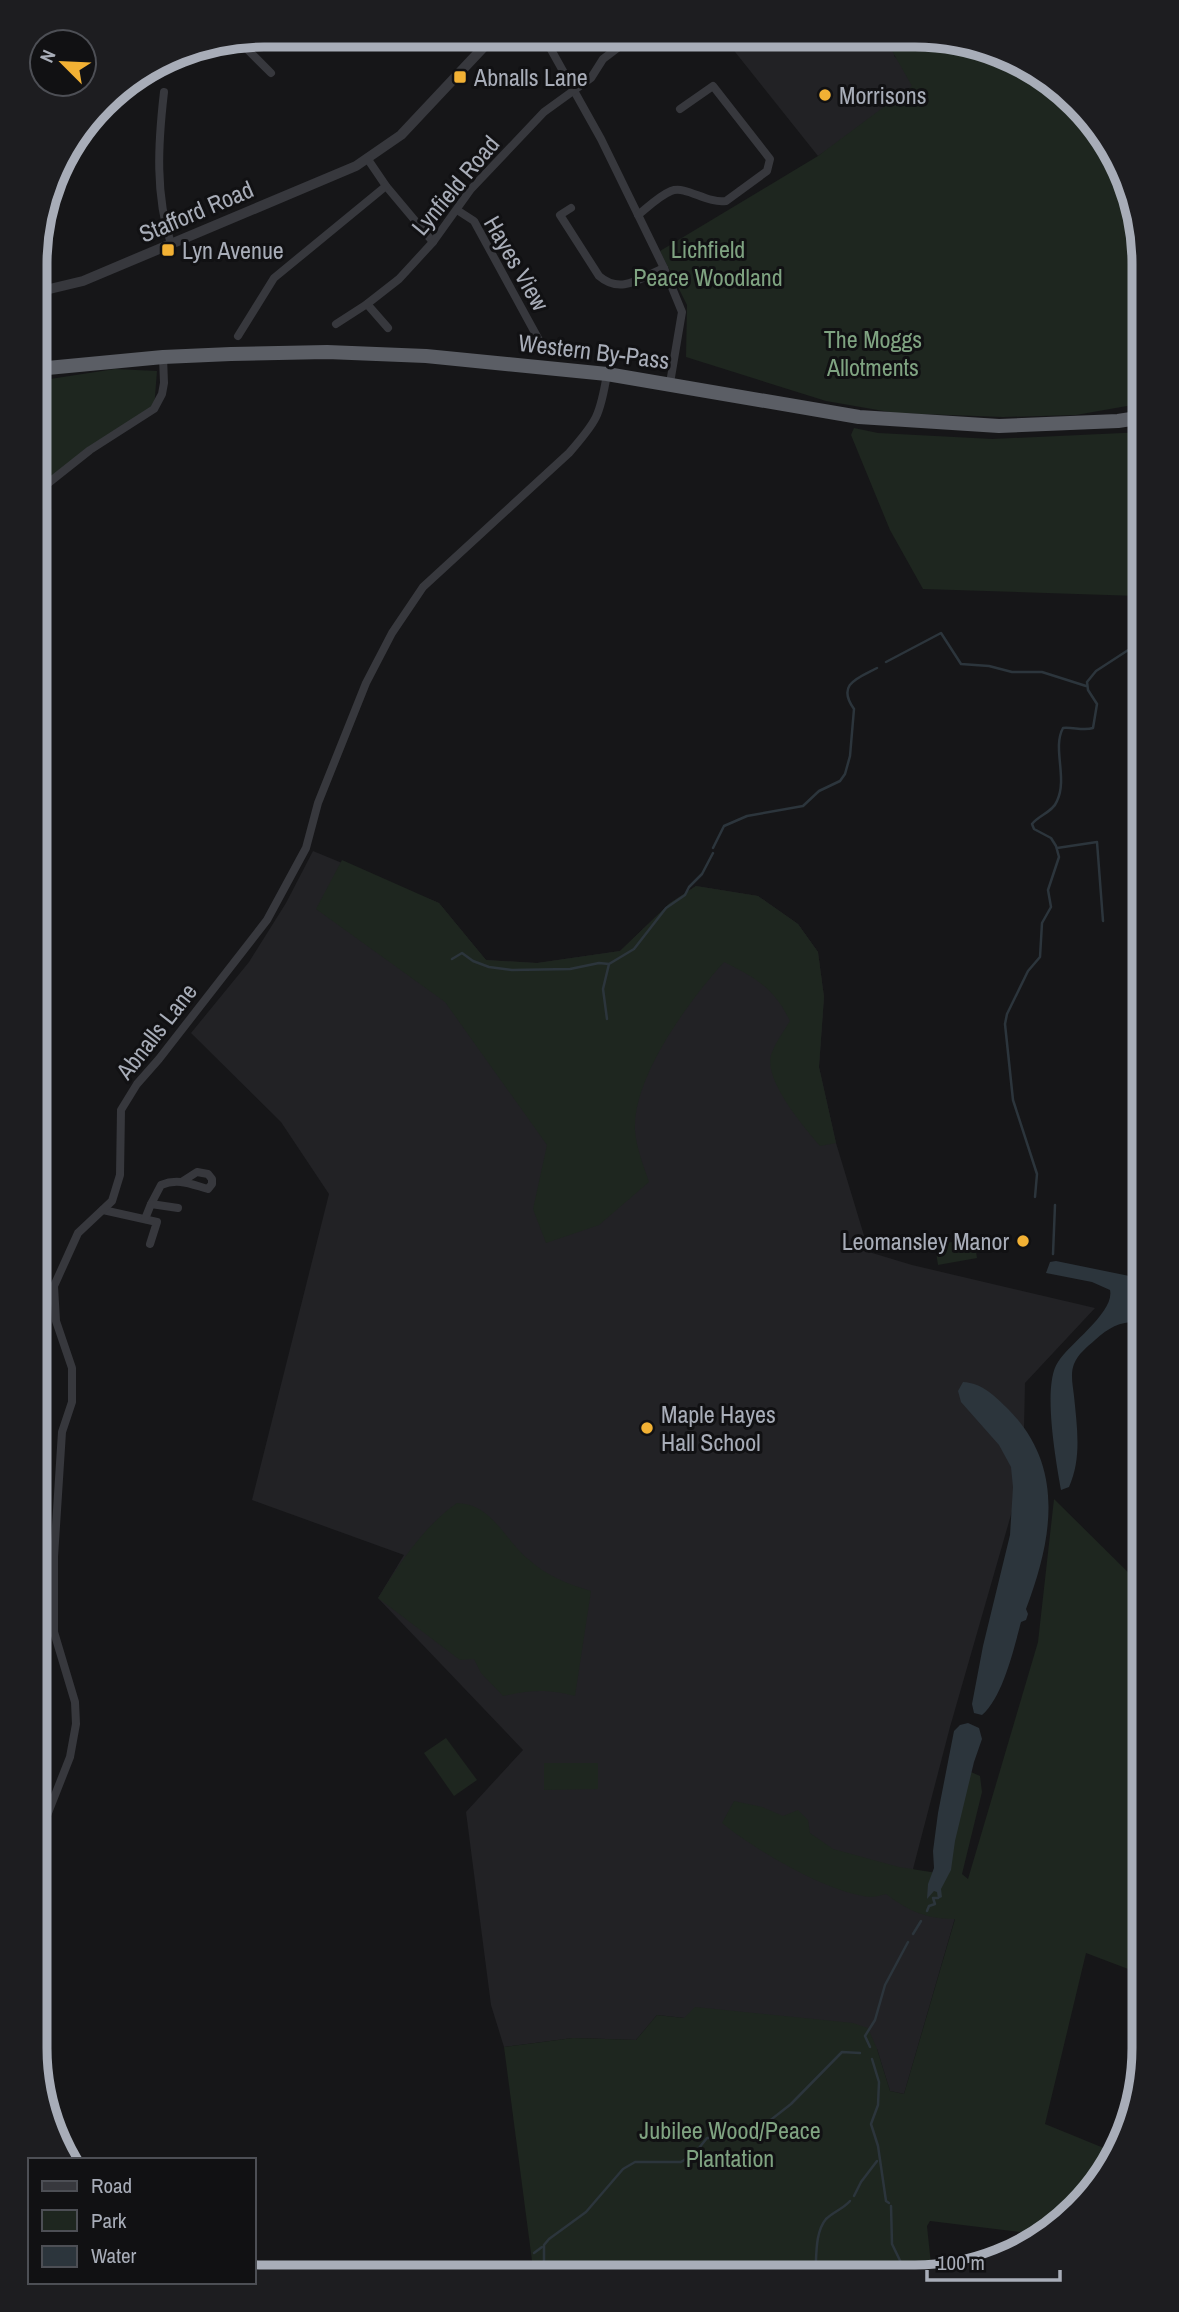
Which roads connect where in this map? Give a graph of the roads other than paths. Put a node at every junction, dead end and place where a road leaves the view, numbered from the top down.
1 (618, 47) edge
2 (246, 48) edge
3 (483, 48) edge
4 (549, 48) edge
5 (263, 65) junction
6 (255, 73) dead end
7 (271, 74) dead end
8 (572, 91) junction
9 (164, 92) dead end
10 (680, 109) dead end
11 (367, 158) junction
12 (386, 186) junction
13 (571, 208) dead end
14 (457, 210) junction
15 (638, 215) junction
16 (433, 242) junction
17 (171, 244) junction
18 (664, 268) junction
19 (47, 290) edge
20 (367, 304) junction
21 (336, 324) dead end
22 (388, 328) dead end
23 (237, 336) dead end
24 (539, 340) dead end
25 (163, 357) junction
26 (47, 368) edge
27 (607, 374) junction
28 (670, 383) junction
29 (1132, 419) edge
30 (47, 484) edge
31 (183, 1181) dead end
32 (151, 1204) junction
33 (178, 1208) dead end
34 (103, 1210) junction
35 (145, 1219) junction
36 (150, 1244) dead end
37 (47, 1815) edge

1 - 8 street, Lynfield Road
2 - 5 street
3 - 11 street, Stafford Road
4 - 8 street
5 - 6 street
5 - 7 street
8 - 14 street, Lynfield Road
8 - 15 street
9 - 17 street
10 - 15 street
11 - 12 street
11 - 17 street, Stafford Road
12 - 16 street
12 - 23 street
13 - 18 street
14 - 16 street, Lynfield Road
14 - 24 street, Hayes View
15 - 18 street
16 - 20 street, Lynfield Road
17 - 19 street, Stafford Road
18 - 28 street
20 - 21 street, Lynfield Road
20 - 22 street
25 - 26 highway, Western By-Pass
25 - 27 highway, Western By-Pass
25 - 30 street
27 - 28 highway, Western By-Pass
27 - 34 street, Abnalls Lane
28 - 29 highway, Western By-Pass
31 - 32 street
32 - 33 street
32 - 35 street
34 - 35 street
34 - 37 street, Abnalls Lane
35 - 36 street

